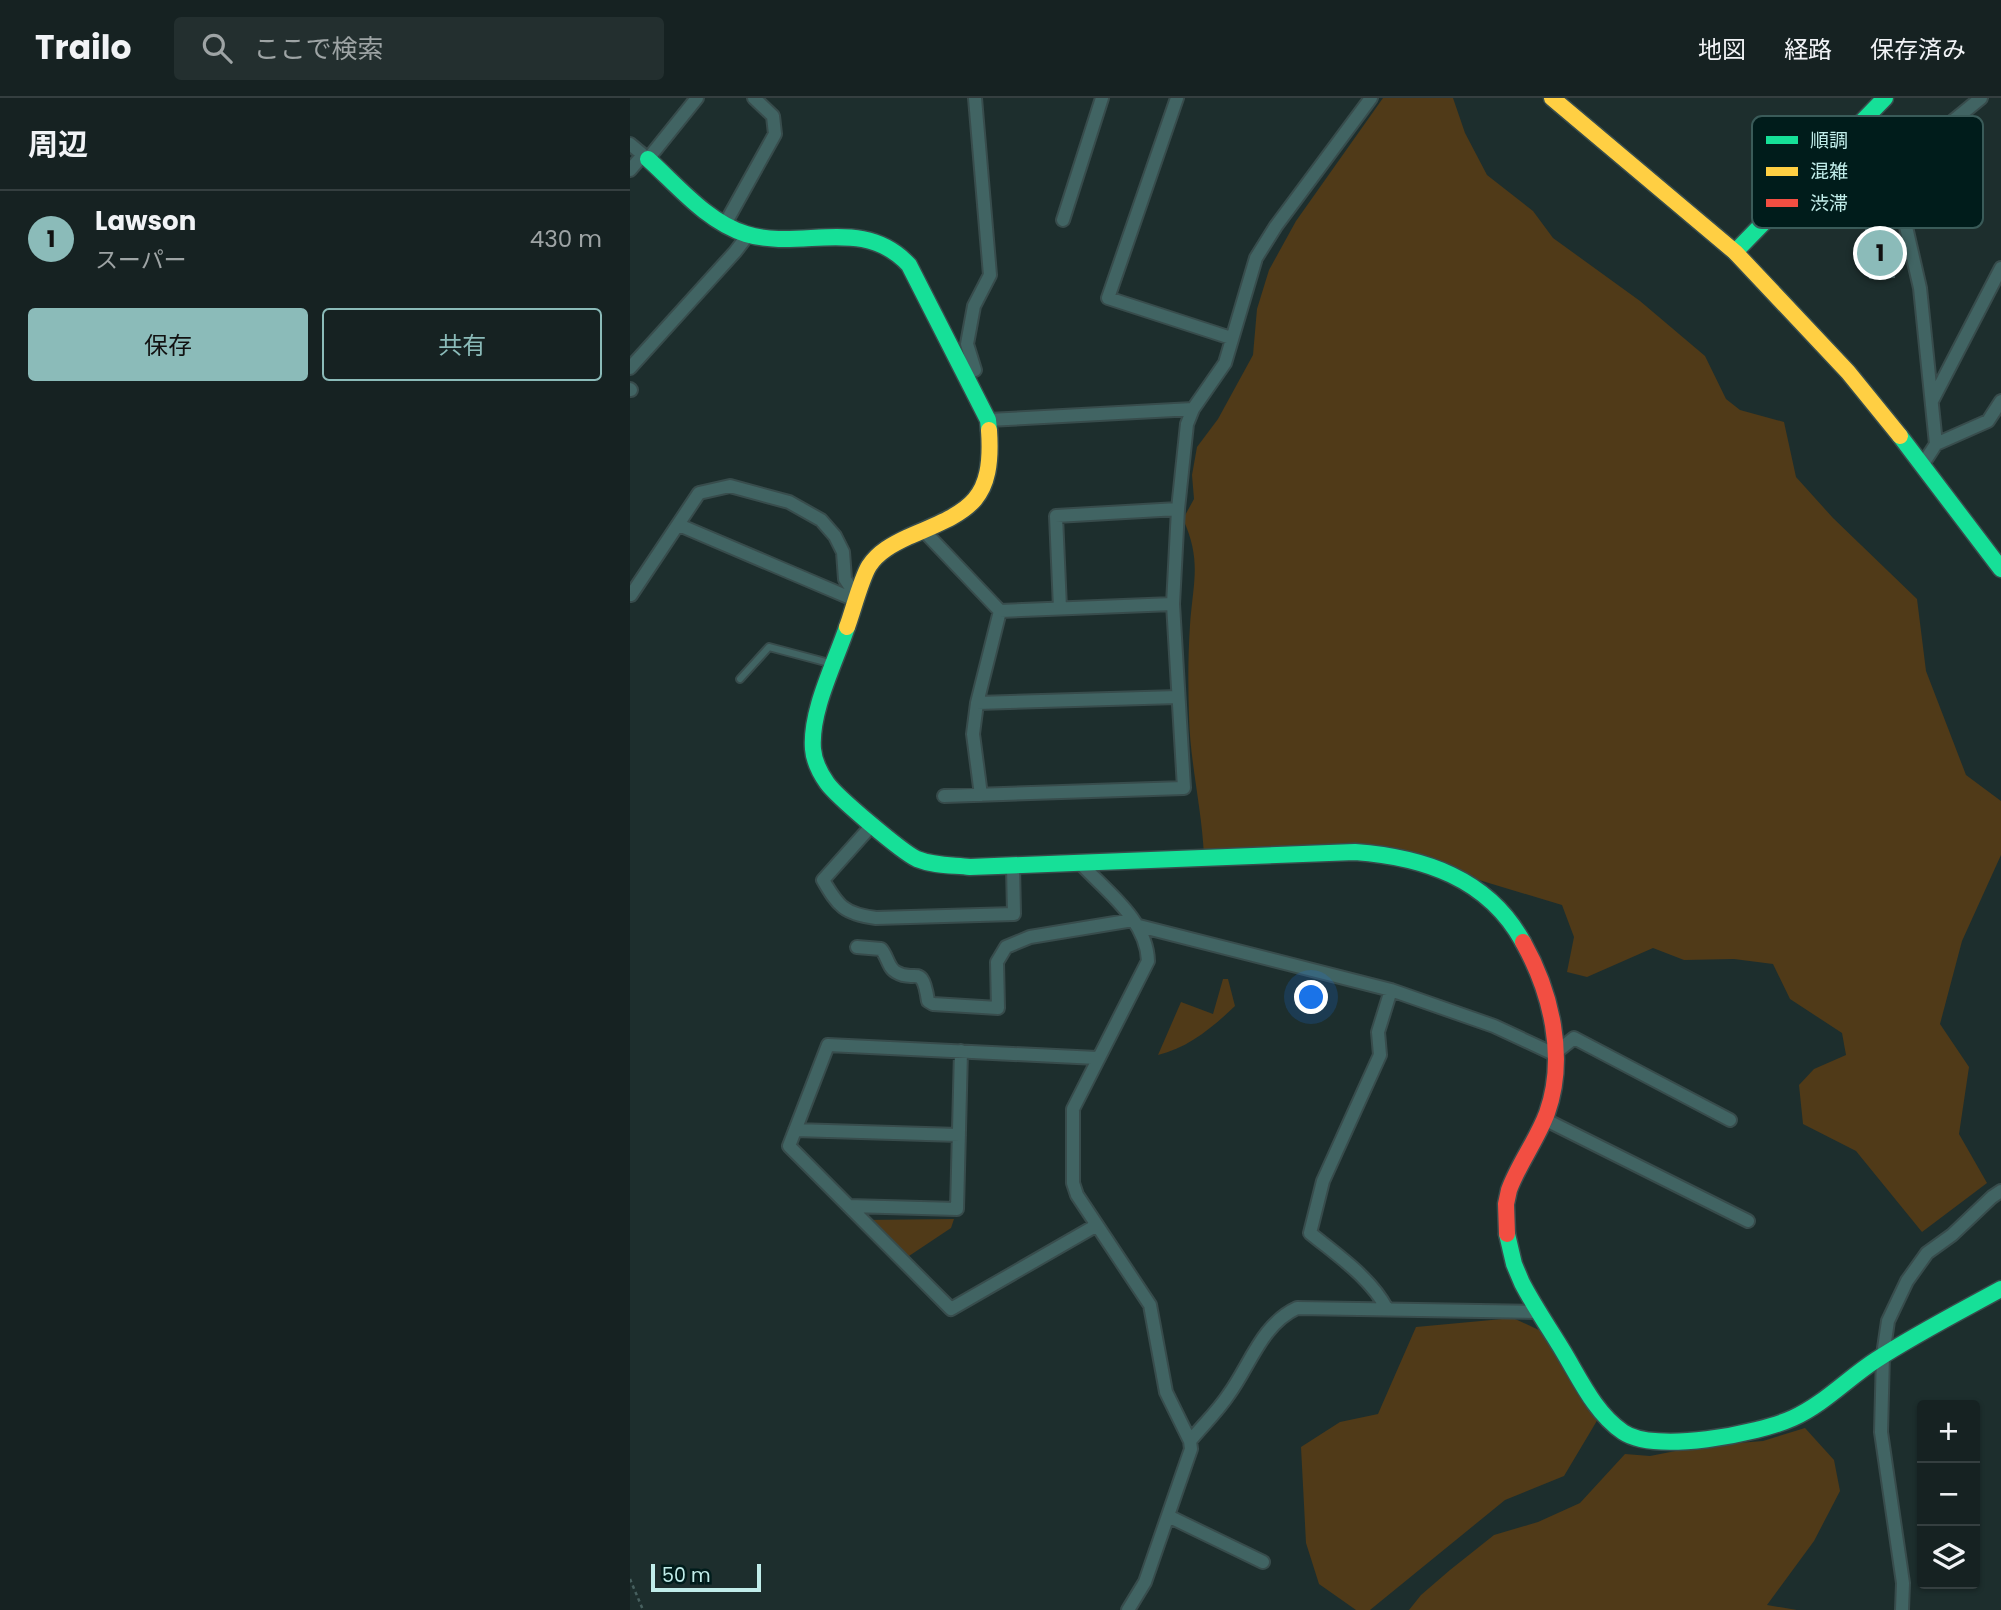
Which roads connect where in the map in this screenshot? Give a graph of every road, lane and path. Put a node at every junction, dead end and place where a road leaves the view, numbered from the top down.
1 (697, 98) edge
2 (754, 98) edge
3 (975, 98) edge
4 (1102, 98) edge
5 (1177, 98) edge
6 (1371, 98) edge
7 (1552, 98) edge
8 (1885, 98) edge
9 (1980, 98) edge
10 (1868, 116) edge
11 (1958, 116) edge
12 (630, 144) edge
13 (645, 157) junction
14 (630, 170) edge
15 (1063, 220) dead end
16 (725, 224) junction
17 (1758, 228) edge
18 (1907, 228) edge
19 (748, 234) junction
20 (1735, 252) junction
21 (2001, 268) edge
22 (1231, 338) junction
23 (630, 368) edge
24 (964, 374) junction
25 (1931, 401) junction
26 (2001, 401) edge
27 (1193, 410) junction
28 (988, 420) junction
29 (1936, 444) junction
30 (1923, 464) junction
31 (1178, 509) junction
32 (680, 525) junction
33 (923, 530) junction
34 (2001, 569) edge
35 (631, 596) edge
36 (856, 599) junction
37 (1172, 604) junction
38 (1060, 608) junction
39 (1000, 611) junction
40 (833, 664) junction
41 (740, 679) dead end
42 (1178, 697) junction
43 (977, 703) junction
44 (981, 794) junction
45 (944, 796) dead end
46 (873, 824) junction
47 (1080, 863) junction
48 (1013, 866) junction
49 (1136, 923) junction
50 (857, 947) dead end
51 (1391, 990) junction
52 (961, 1051) junction
53 (1554, 1054) junction
54 (1097, 1058) junction
55 (1546, 1120) junction
56 (1730, 1120) dead end
57 (795, 1129) junction
58 (959, 1135) junction
59 (2001, 1191) edge
60 (849, 1206) junction
61 (1748, 1221) dead end
62 (1097, 1225) junction
63 (2001, 1289) edge
64 (1387, 1309) junction
65 (1539, 1312) junction
66 (1883, 1355) junction
67 (1190, 1441) junction
68 (1168, 1516) junction
69 (1263, 1562) dead end
70 (630, 1579) edge
71 (643, 1610) edge
72 (1128, 1610) edge
73 (1902, 1610) edge

1 - 13 street
2 - 16 street
3 - 24 street
4 - 15 street
5 - 22 street
6 - 22 street
7 - 20 street
8 - 10 street
9 - 11 street
12 - 13 street
13 - 14 street
13 - 16 street
16 - 19 street
17 - 20 street
18 - 25 street
19 - 23 street
19 - 24 street
20 - 30 street
21 - 25 street
22 - 27 street
24 - 28 street
25 - 29 street
26 - 29 street
27 - 28 street
27 - 31 street
28 - 33 street
29 - 30 street
30 - 34 street
31 - 37 street
31 - 38 street
32 - 35 street
32 - 36 street
32 - 36 street
33 - 36 street
33 - 39 street
36 - 40 street
37 - 38 street
37 - 42 street
38 - 39 street
39 - 43 street
40 - 41 lane
40 - 46 street
42 - 43 street
42 - 44 street
43 - 44 street
44 - 45 street
46 - 48 street
46 - 48 street
47 - 48 street
47 - 49 street
47 - 53 street
49 - 50 street
49 - 51 street
49 - 54 street
51 - 53 street
51 - 64 street
52 - 54 street
52 - 57 street
52 - 58 street
53 - 55 street
53 - 56 street
54 - 62 street
55 - 61 street
55 - 65 street
57 - 58 street
57 - 60 street
58 - 60 street
59 - 66 street
60 - 62 street
62 - 67 street
63 - 66 street
64 - 65 street
64 - 67 street
65 - 66 street
66 - 73 street
67 - 68 street
68 - 69 street
68 - 72 street
70 - 71 path

